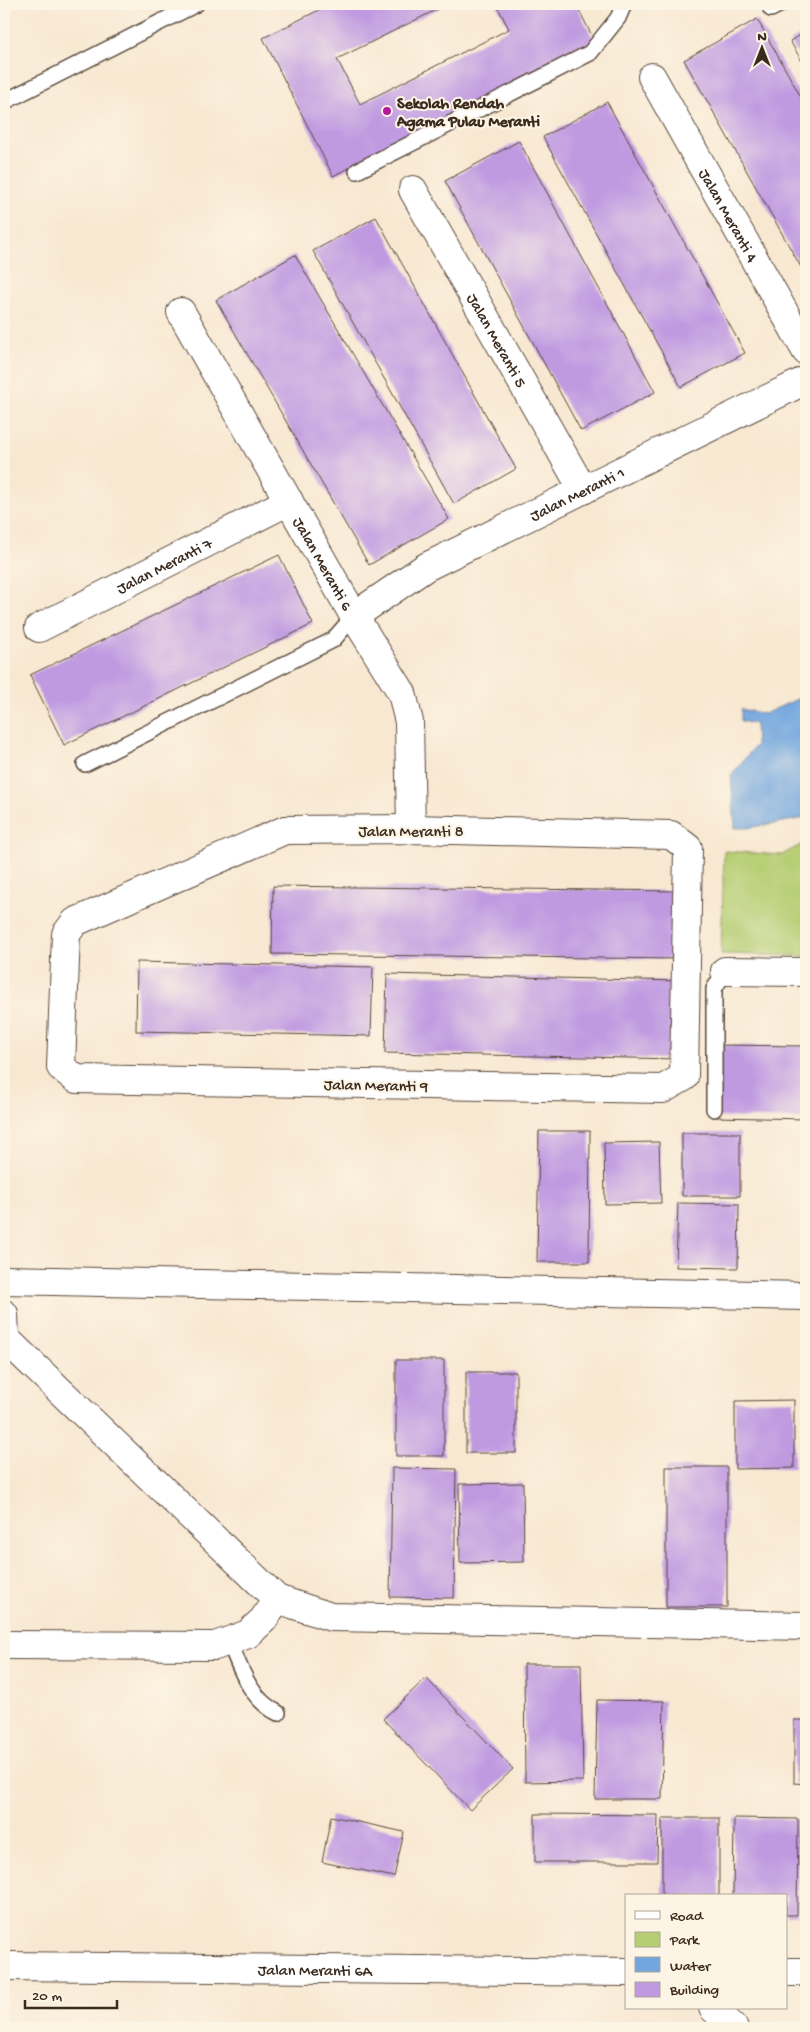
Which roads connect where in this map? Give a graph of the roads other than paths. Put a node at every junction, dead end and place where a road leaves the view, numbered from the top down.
1 (196, 4) edge
2 (624, 4) edge
3 (652, 77) dead end
4 (4, 102) edge
5 (357, 171) dead end
6 (413, 190) dead end
7 (181, 312) dead end
8 (806, 351) edge
9 (806, 380) edge
10 (583, 490) junction
11 (289, 501) junction
12 (354, 616) junction
13 (39, 628) dead end
14 (85, 764) dead end
15 (411, 829) junction
16 (64, 960) joint
17 (686, 962) joint
18 (725, 971) joint
19 (806, 972) edge
20 (714, 1109) dead end
21 (4, 1280) edge
22 (806, 1296) edge
23 (4, 1334) edge
24 (254, 1623) junction
25 (806, 1626) edge
26 (4, 1645) edge
27 (278, 1713) dead end
28 (4, 1966) edge
29 (625, 1972) edge
30 (788, 1972) edge
31 (806, 1972) edge
32 (715, 2010) edge
33 (734, 2028) edge

1 - 4 lane
2 - 5 lane
3 - 8 street, Jalan Meranti 4
6 - 10 street, Jalan Meranti 5
7 - 11 street, Jalan Meranti 6
9 - 10 street, Jalan Meranti 1
10 - 12 street, Jalan Meranti 1
11 - 12 street, Jalan Meranti 6
11 - 13 street, Jalan Meranti 7
12 - 14 lane
12 - 15 street, Jalan Meranti 6
15 - 16 street, Jalan Meranti 8
15 - 17 street, Jalan Meranti 8
16 - 17 street, Jalan Meranti 9
18 - 19 street
18 - 20 lane
21 - 22 street
23 - 24 street
24 - 25 street
24 - 26 street
24 - 27 lane
28 - 29 street, Jalan Meranti 6A
30 - 31 street
32 - 33 street

